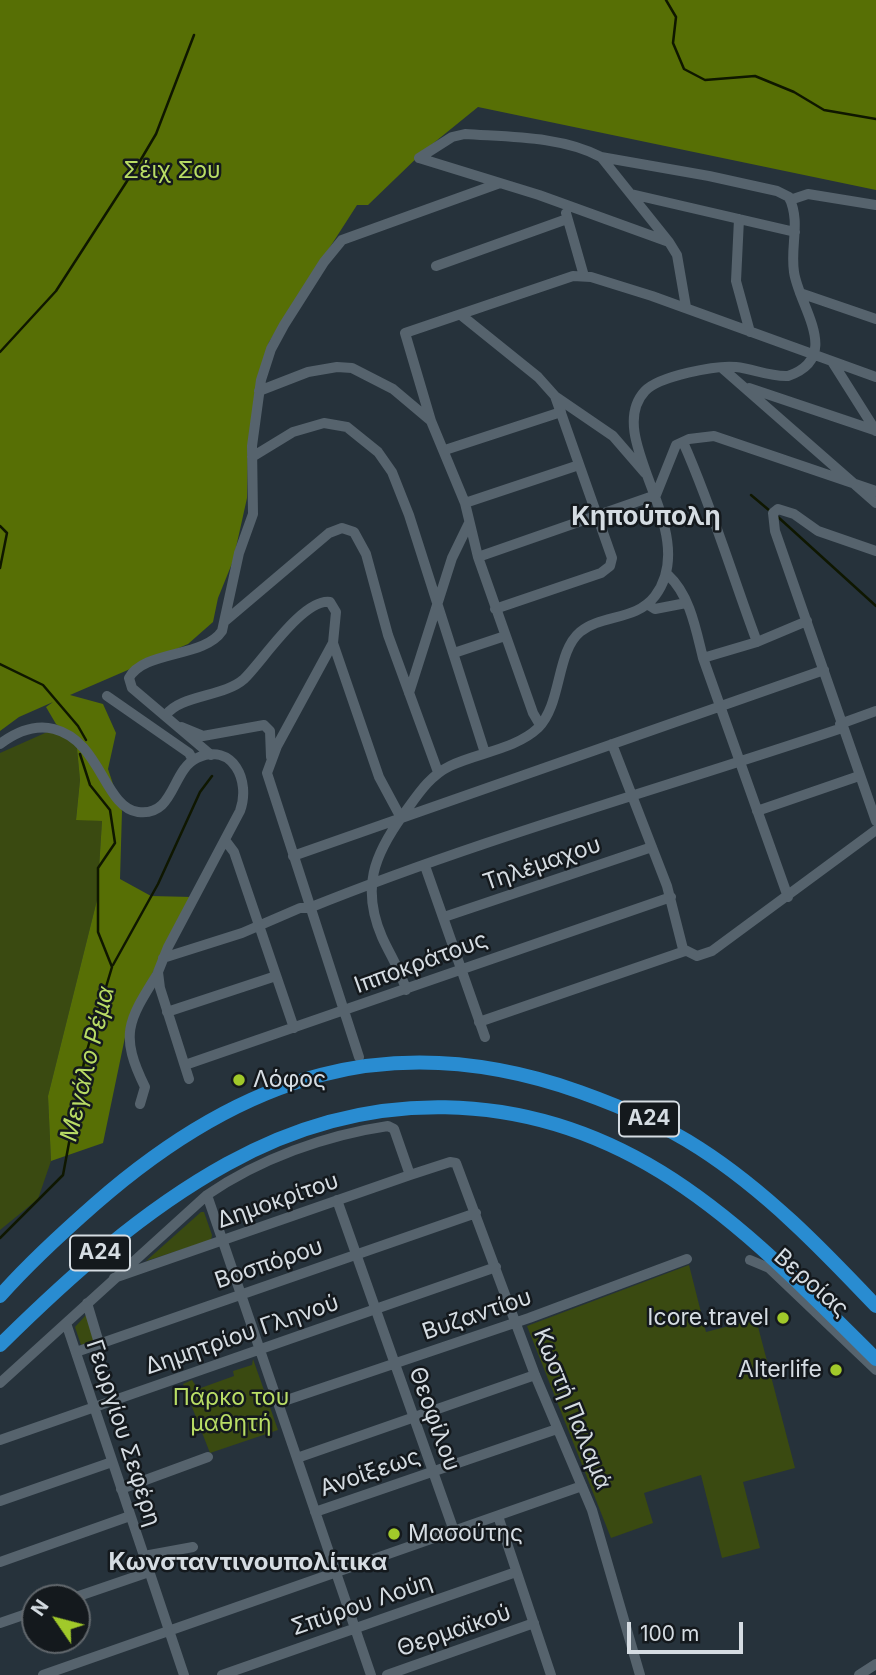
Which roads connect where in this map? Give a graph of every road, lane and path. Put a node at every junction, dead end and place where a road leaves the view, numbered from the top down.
1 (601, 157) junction
2 (500, 183) junction
3 (631, 194) junction
4 (790, 201) junction
5 (872, 204) edge
6 (564, 206) junction
7 (876, 217) edge
8 (567, 219) junction
9 (738, 219) junction
10 (795, 232) junction
11 (669, 243) junction
12 (436, 266) dead end
13 (584, 276) junction
14 (800, 293) junction
15 (686, 307) junction
16 (461, 315) junction
17 (876, 319) edge
18 (750, 332) junction
19 (813, 356) junction
20 (833, 363) junction
21 (722, 368) junction
22 (876, 377) edge
23 (744, 386) junction
24 (259, 391) junction
25 (555, 397) junction
26 (561, 412) junction
27 (432, 421) junction
28 (875, 430) edge
29 (683, 442) junction
30 (445, 450) junction
31 (251, 457) junction
32 (579, 465) junction
33 (649, 479) junction
34 (858, 485) junction
35 (876, 491) edge
36 (656, 495) junction
37 (465, 503) junction
38 (876, 503) edge
39 (597, 517) junction
40 (468, 523) junction
41 (876, 551) edge
42 (478, 557) junction
43 (668, 575) junction
44 (438, 603) junction
45 (686, 603) junction
46 (647, 604) junction
47 (495, 609) junction
48 (807, 621) junction
49 (224, 623) junction
50 (505, 636) junction
51 (757, 642) junction
52 (333, 643) junction
53 (454, 653) junction
54 (703, 658) junction
55 (824, 670) junction
56 (409, 694) junction
57 (107, 696) dead end
58 (722, 707) junction
59 (876, 711) edge
60 (166, 715) junction
61 (177, 726) junction
62 (540, 726) junction
63 (841, 726) junction
64 (0, 744) edge
65 (612, 744) junction
66 (485, 752) junction
67 (211, 755) junction
68 (193, 760) junction
69 (271, 760) junction
70 (740, 762) junction
71 (438, 772) junction
72 (859, 776) junction
73 (630, 794) junction
74 (757, 811) junction
75 (401, 818) junction
76 (876, 821) edge
77 (876, 830) edge
78 (225, 840) junction
79 (652, 847) junction
80 (293, 856) junction
81 (425, 866) junction
82 (370, 883) junction
83 (671, 897) junction
84 (788, 897) junction
85 (309, 908) junction
86 (444, 917) junction
87 (259, 926) junction
88 (685, 951) junction
89 (163, 958) junction
90 (461, 971) junction
91 (158, 972) junction
92 (276, 976) junction
93 (406, 990) junction
94 (167, 1012) junction
95 (344, 1012) junction
96 (479, 1022) junction
97 (293, 1028) junction
98 (485, 1037) dead end
99 (359, 1057) dead end
100 (185, 1065) junction
101 (189, 1079) dead end
102 (139, 1104) dead end
103 (456, 1163) joint
104 (410, 1175) junction
105 (207, 1195) junction
106 (337, 1200) junction
107 (476, 1213) junction
108 (221, 1241) junction
109 (355, 1255) junction
110 (687, 1259) dead end
111 (750, 1260) dead end
112 (496, 1267) junction
113 (114, 1278) junction
114 (239, 1294) junction
115 (0, 1296) edge
116 (87, 1303) junction
117 (876, 1306) edge
118 (374, 1310) junction
119 (516, 1322) junction
120 (66, 1323) junction
121 (99, 1343) junction
122 (0, 1345) edge
123 (259, 1349) junction
124 (76, 1352) junction
125 (876, 1360) edge
126 (393, 1364) junction
127 (876, 1370) edge
128 (535, 1375) junction
129 (0, 1383) edge
130 (278, 1403) junction
131 (94, 1407) junction
132 (412, 1418) junction
133 (557, 1429) junction
134 (0, 1440) edge
135 (208, 1457) dead end
136 (297, 1458) junction
137 (112, 1462) junction
138 (433, 1471) junction
139 (582, 1486) junction
140 (121, 1489) junction
141 (0, 1501) edge
142 (315, 1512) junction
143 (130, 1516) junction
144 (498, 1516) junction
145 (454, 1531) junction
146 (193, 1547) dead end
147 (144, 1556) junction
148 (0, 1562) edge
149 (149, 1572) junction
150 (516, 1572) junction
151 (336, 1574) junction
152 (91, 1592) edge
153 (21, 1616) edge
154 (0, 1623) edge
155 (534, 1623) junction
156 (355, 1629) junction
157 (169, 1632) junction
158 (876, 1664) edge
159 (43, 1675) edge
160 (184, 1675) edge
161 (222, 1675) edge
162 (371, 1675) edge
163 (387, 1675) edge
164 (550, 1675) edge
165 (639, 1675) edge
166 (859, 1675) edge

1 - 2 street
1 - 3 street
1 - 4 street
2 - 6 street
2 - 24 street
3 - 9 street
3 - 11 street
4 - 5 street
4 - 10 street
5 - 7 street
6 - 8 street
6 - 11 street
8 - 12 street
8 - 13 street
9 - 10 street
9 - 18 street
10 - 14 street
11 - 15 street
13 - 15 street
13 - 16 street
14 - 17 street
14 - 19 street
15 - 18 street
16 - 25 street
16 - 27 street
18 - 19 street
19 - 20 street
19 - 21 street
20 - 22 street
20 - 28 street
21 - 23 street
21 - 33 street
23 - 28 street
23 - 34 street
24 - 27 street
24 - 31 street
25 - 26 street
25 - 33 street
26 - 30 street
26 - 32 street
27 - 30 street
29 - 34 street
29 - 36 street
29 - 51 street
30 - 37 street
31 - 44 street
31 - 49 street
32 - 37 street
32 - 39 street
33 - 36 street
34 - 35 street
34 - 38 street
36 - 39 street
36 - 43 street
37 - 40 street
39 - 42 street
39 - 47 street
40 - 42 street
40 - 44 street
41 - 48 street
42 - 47 street
43 - 45 street
43 - 46 street
44 - 53 street
44 - 56 street
45 - 46 street
45 - 54 street
46 - 62 street
47 - 50 street
48 - 51 street
48 - 55 street
49 - 56 street
49 - 60 street
50 - 53 street
50 - 62 street
51 - 54 street
52 - 60 street
52 - 69 street
52 - 75 street
53 - 66 street
54 - 58 street
55 - 58 street
55 - 63 street
56 - 71 street
57 - 68 street
58 - 65 street
58 - 70 street
59 - 63 street
60 - 61 street
61 - 67 street
61 - 69 street
62 - 66 street
63 - 70 street
63 - 72 street
64 - 68 street
65 - 73 street
65 - 75 street
66 - 71 street
67 - 68 street
67 - 78 street
69 - 80 street
70 - 73 street
70 - 74 street
71 - 75 street
72 - 74 street
72 - 76 street
73 - 79 street
73 - 81 street
74 - 84 street
75 - 80 street
75 - 82 street
77 - 84 street
78 - 87 street
78 - 89 street
79 - 83 street
79 - 86 street, Τηλέμαχου
80 - 85 street
81 - 82 street
81 - 86 street
82 - 85 street
82 - 93 street
83 - 88 street
83 - 90 street, Ιπποκράτους
84 - 88 street
85 - 87 street
85 - 95 street
86 - 90 street
87 - 89 street
87 - 92 street
88 - 96 street
89 - 91 street
90 - 93 street, Ιπποκράτους
90 - 96 street
91 - 94 street
91 - 102 street
92 - 94 street
92 - 97 street
93 - 95 street, Ιπποκράτους
94 - 100 street
95 - 97 street, Ιπποκράτους
95 - 99 street
96 - 98 street
97 - 100 street, Ιπποκράτους
100 - 101 street
103 - 104 street, Δημοκρίτου
103 - 107 street, Κωστή Παλαμά
104 - 105 street
104 - 106 street, Δημοκρίτου
105 - 108 street
105 - 113 street
106 - 108 street, Δημοκρίτου
106 - 109 street, Θεοφίλου
107 - 109 street, Βοσπόρου
107 - 112 street, Κωστή Παλαμά
108 - 113 street, Δημοκρίτου
108 - 114 street
109 - 114 street, Βοσπόρου
109 - 118 street, Θεοφίλου
110 - 119 street, Βυζαντίου
111 - 127 street, Βεροίας
112 - 118 street, Δημητρίου Γληνού
112 - 119 street, Κωστή Παλαμά
113 - 116 street
114 - 121 street, Βοσπόρου
114 - 123 street
115 - 117 highway, Α24
116 - 120 street
116 - 121 street
118 - 123 street, Δημητρίου Γληνού
118 - 126 street, Θεοφίλου
119 - 126 street, Βυζαντίου
119 - 128 street, Κωστή Παλαμά
120 - 124 street, Γεωργίου Σεφέρη
120 - 129 street
121 - 124 street, Βοσπόρου
122 - 125 highway, Α24
123 - 130 street
123 - 131 street, Δημητρίου Γληνού
124 - 131 street, Γεωργίου Σεφέρη
126 - 130 street, Βυζαντίου
126 - 132 street, Θεοφίλου
128 - 132 street
128 - 133 street, Κωστή Παλαμά
130 - 136 street
131 - 134 street, Δημητρίου Γληνού
131 - 137 street, Γεωργίου Σεφέρη
132 - 136 street
132 - 138 street, Θεοφίλου
133 - 138 street, Ανοίξεως
133 - 139 street, Κωστή Παλαμά
135 - 140 street
136 - 142 street
137 - 140 street, Γεωργίου Σεφέρη
137 - 141 street
138 - 142 street, Ανοίξεως
138 - 145 street, Θεοφίλου
139 - 144 street
139 - 165 street, Κωστή Παλαμά
140 - 143 street, Γεωργίου Σεφέρη
142 - 151 street
143 - 147 street, Γεωργίου Σεφέρη
143 - 148 street
144 - 145 street
144 - 150 street
145 - 151 street
146 - 147 street
147 - 149 street, Γεωργίου Σεφέρη
149 - 152 street
149 - 157 street, Γεωργίου Σεφέρη
150 - 155 street
150 - 156 street, Σπύρου Λούη
151 - 156 street
151 - 157 street
153 - 154 street
155 - 163 street, Θερμαϊκού
155 - 164 street
156 - 161 street, Σπύρου Λούη
156 - 162 street
157 - 159 street
157 - 160 street, Γεωργίου Σεφέρη
158 - 166 street

